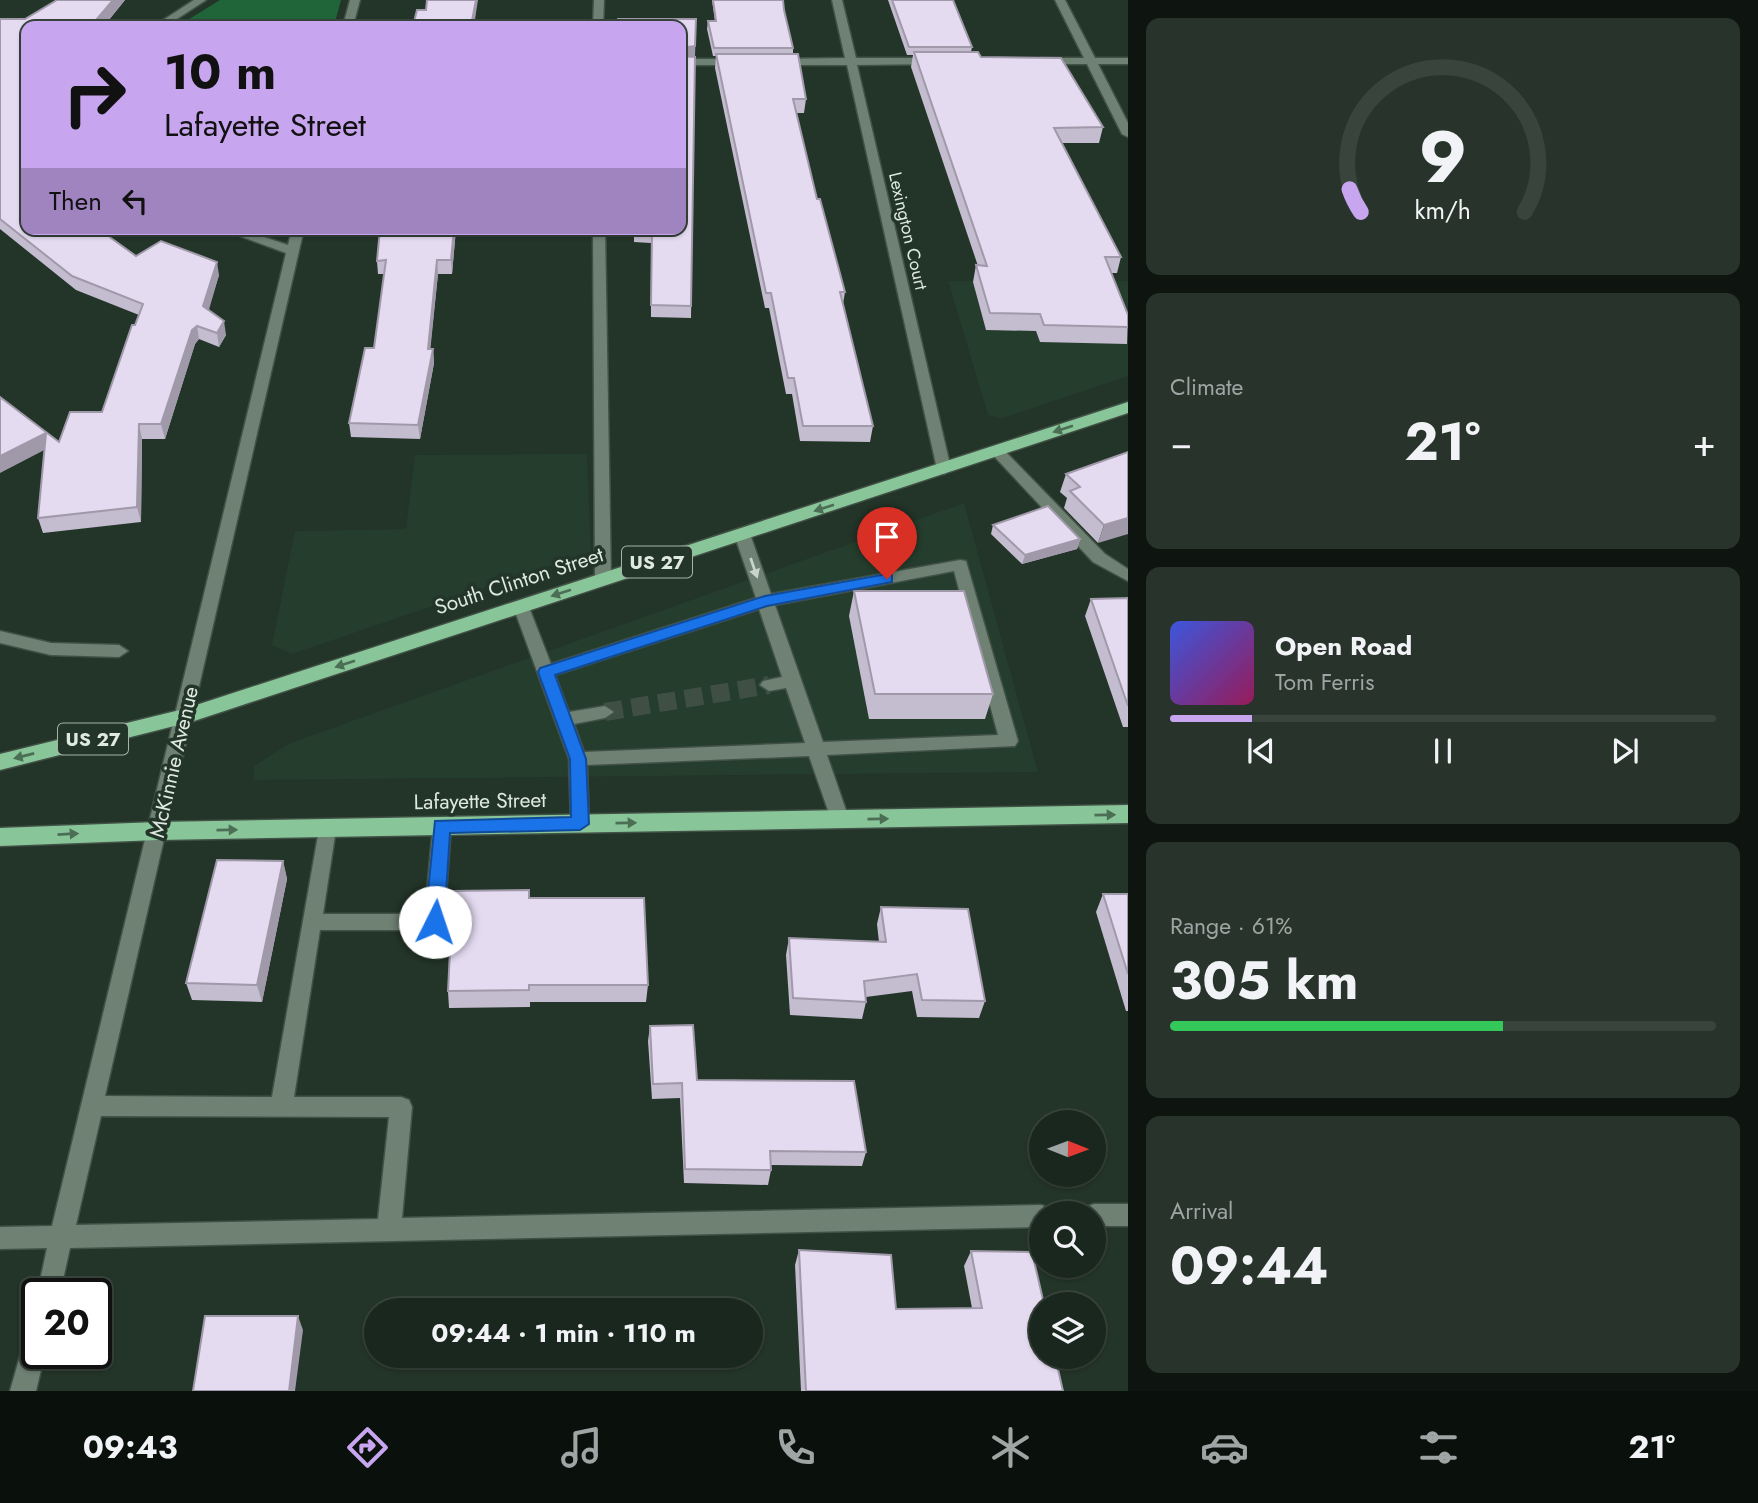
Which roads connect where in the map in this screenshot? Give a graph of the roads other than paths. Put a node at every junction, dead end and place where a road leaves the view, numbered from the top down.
1 (201, 0) edge
2 (355, 0) edge
3 (599, 0) edge
4 (837, 0) edge
5 (1060, 0) edge
6 (167, 21) edge
7 (349, 21) edge
8 (598, 21) edge
9 (851, 61) junction
10 (944, 61) edge
11 (1024, 61) edge
12 (1091, 61) junction
13 (1128, 61) edge
14 (686, 62) edge
15 (746, 62) edge
16 (760, 62) edge
17 (1128, 134) edge
18 (245, 235) edge
19 (297, 235) edge
20 (599, 235) edge
21 (293, 251) junction
22 (1128, 407) edge
23 (997, 451) junction
24 (944, 469) junction
25 (743, 534) junction
26 (1128, 576) edge
27 (603, 580) junction
28 (765, 601) junction
29 (521, 606) junction
30 (0, 637) edge
31 (119, 651) dead end
32 (546, 672) junction
33 (793, 681) junction
34 (769, 685) tunnel mouth
35 (605, 712) tunnel mouth
36 (186, 716) junction
37 (563, 719) junction
38 (816, 749) junction
39 (578, 759) junction
40 (0, 762) edge
41 (1128, 814) edge
42 (840, 819) junction
43 (580, 824) junction
44 (442, 826) junction
45 (327, 828) junction
46 (159, 831) junction
47 (0, 837) edge
48 (311, 922) junction
49 (93, 1106) junction
50 (281, 1107) junction
51 (1106, 1215) edge
52 (1128, 1215) edge
53 (1029, 1216) edge
54 (389, 1228) junction
55 (0, 1238) edge
56 (61, 1238) junction
57 (52, 1278) edge
58 (29, 1369) edge
59 (23, 1391) edge

1 - 6 street
2 - 7 street
3 - 8 street
4 - 9 street, Lexington Court
5 - 12 street
9 - 10 street
9 - 16 street
9 - 24 street, Lexington Court
11 - 12 street
12 - 13 street
12 - 17 street
14 - 15 street
18 - 21 street
19 - 21 street, McKinnie Avenue
20 - 27 street
21 - 36 street, McKinnie Avenue
22 -> 23 highway, South Clinton Street / US 27
23 - 24 highway, South Clinton Street / US 27
23 - 26 street
24 -> 25 highway, South Clinton Street / US 27
25 - 27 highway, South Clinton Street / US 27
25 -> 28 street
27 -> 29 highway, South Clinton Street / US 27
28 - 32 street
28 - 33 street
28 - 38 street
29 - 32 street
29 -> 36 highway, South Clinton Street / US 27
30 - 31 street
32 - 37 street
33 - 34 street
33 - 38 street
35 - 37 street
36 -> 40 highway, South Clinton Street / US 27
36 - 46 street, McKinnie Avenue
37 - 39 street
38 - 39 street
38 - 42 street
39 - 43 street
42 -> 41 highway, Lafayette Street
43 -> 42 highway, Lafayette Street
43 - 44 highway, Lafayette Street
44 - 45 highway, Lafayette Street
44 - 48 street
46 -> 45 highway, Lafayette Street
45 - 48 street
47 -> 46 highway, Lafayette Street
46 - 49 street, McKinnie Avenue
48 - 50 street
49 - 50 street
49 - 56 street, McKinnie Avenue
50 - 54 street
51 - 52 street
53 - 54 street
54 - 56 street
55 - 56 street
56 - 57 street, McKinnie Avenue
58 - 59 street

